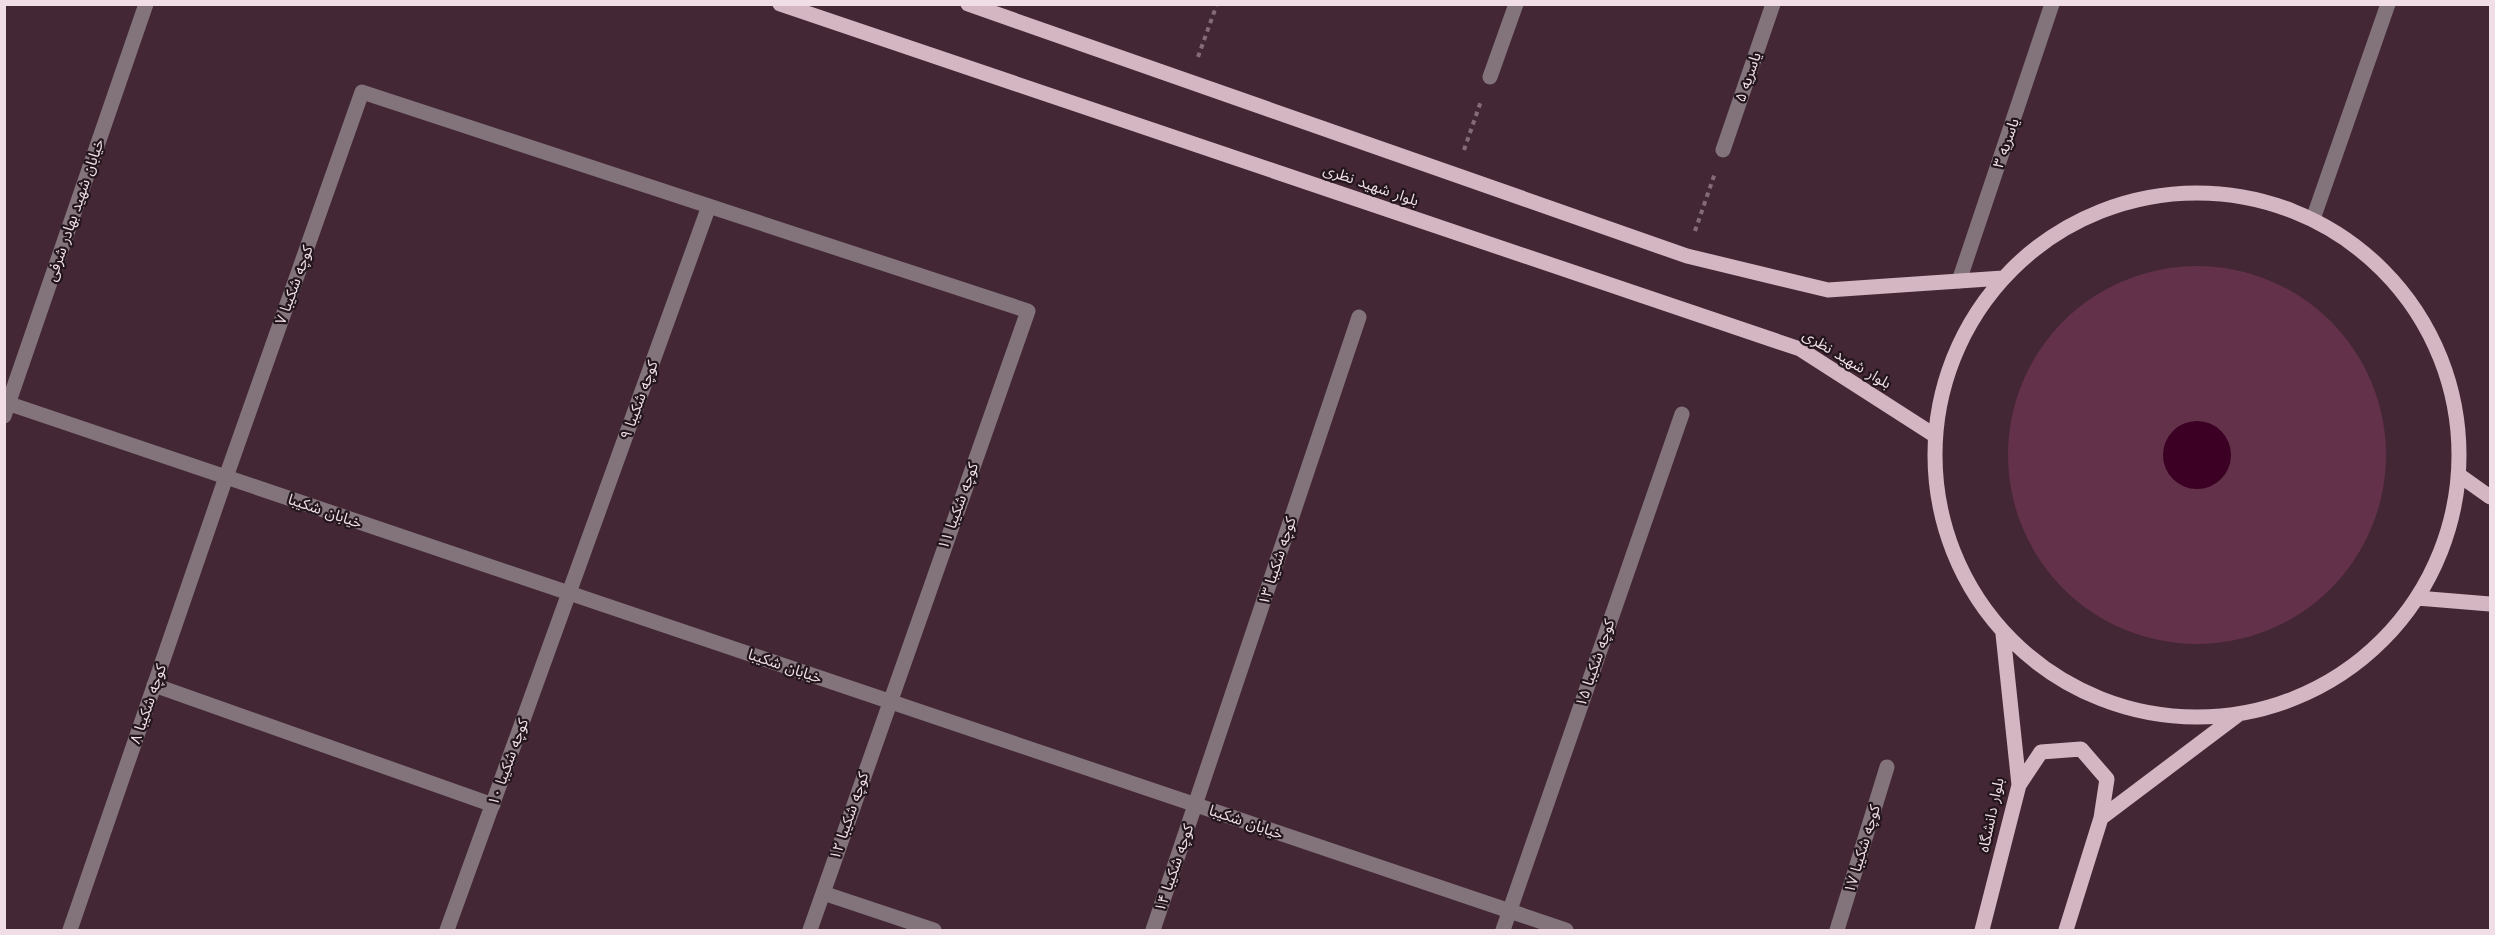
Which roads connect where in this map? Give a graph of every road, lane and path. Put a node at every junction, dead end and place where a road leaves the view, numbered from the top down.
1 (146, 4) edge
2 (780, 4) edge
3 (968, 4) edge
4 (1217, 4) edge
5 (1516, 4) edge
6 (1773, 4) edge
7 (2052, 4) edge
8 (2388, 4) edge
9 (1490, 77) joint
10 (1190, 82) junction
11 (1723, 150) joint
12 (1455, 175) junction
13 (709, 206) junction
14 (2313, 219) junction
15 (1687, 256) junction
16 (2003, 278) junction
17 (1959, 281) junction
18 (1359, 317) dead end
19 (6, 407) edge
20 (1682, 414) dead end
21 (1934, 435) junction
22 (2459, 476) junction
23 (226, 477) junction
24 (2490, 497) edge
25 (569, 593) junction
26 (2417, 598) junction
27 (2490, 604) edge
28 (2003, 634) junction
29 (154, 686) junction
30 (889, 701) junction
31 (2240, 714) junction
32 (1887, 767) dead end
33 (2019, 785) junction
34 (493, 805) junction
35 (1196, 805) junction
36 (2101, 818) junction
37 (823, 893) junction
38 (1509, 911) junction
39 (70, 930) edge
40 (447, 930) edge
41 (810, 930) edge
42 (934, 930) edge
43 (1153, 930) edge
44 (1503, 930) edge
45 (1566, 930) edge
46 (1837, 930) edge
47 (1982, 930) edge
48 (2066, 930) edge

1 - 19 street, خیابان شهید بهادر شرفی
2 - 21 main road, بلوار شهید نظری
3 - 10 main road
4 - 10 path
5 - 9 street
6 - 11 street, یاسریه ۵
7 - 17 street, یاسریه ۳
8 - 14 street
9 - 12 path
10 - 12 main road
11 - 15 path
12 - 15 main road
13 - 23 street, کوچه شکیبا ۷
13 - 25 street, کوچه شکیبا ۹
13 - 30 street, کوچه شکیبا ۱۱
14 - 16 main road
14 - 22 main road
15 - 17 main road
16 - 17 main road
16 - 21 main road
18 - 35 street, کوچه شکیبا ۱۳
19 - 23 street, خیابان شکیبا
20 - 38 street, کوچه شکیبا ۱۵
21 - 28 main road
22 - 24 main road
22 - 26 main road
23 - 25 street, خیابان شکیبا
23 - 29 street, کوچه شکیبا ۸
25 - 30 street, خیابان شکیبا
25 - 34 street, کوچه شکیبا ۱۰
26 - 27 main road
26 - 31 main road
28 - 31 main road
28 - 33 main road, بلوار دانشگاه
29 - 34 street
29 - 39 street, کوچه شکیبا ۸
30 - 35 street, خیابان شکیبا
30 - 37 street, کوچه شکیبا ۱۲
31 - 36 main road
32 - 46 street, کوچه شکیبا ۱۷
33 - 36 main road
33 - 47 main road, بلوار دانشگاه
34 - 40 street, کوچه شکیبا ۱۰
35 - 38 street, خیابان شکیبا
35 - 43 street, کوچه شکیبا ۱۴
36 - 48 main road
37 - 41 street, کوچه شکیبا ۱۲
37 - 42 street
38 - 44 street, کوچه شکیبا ۱۵
38 - 45 street, خیابان شکیبا

